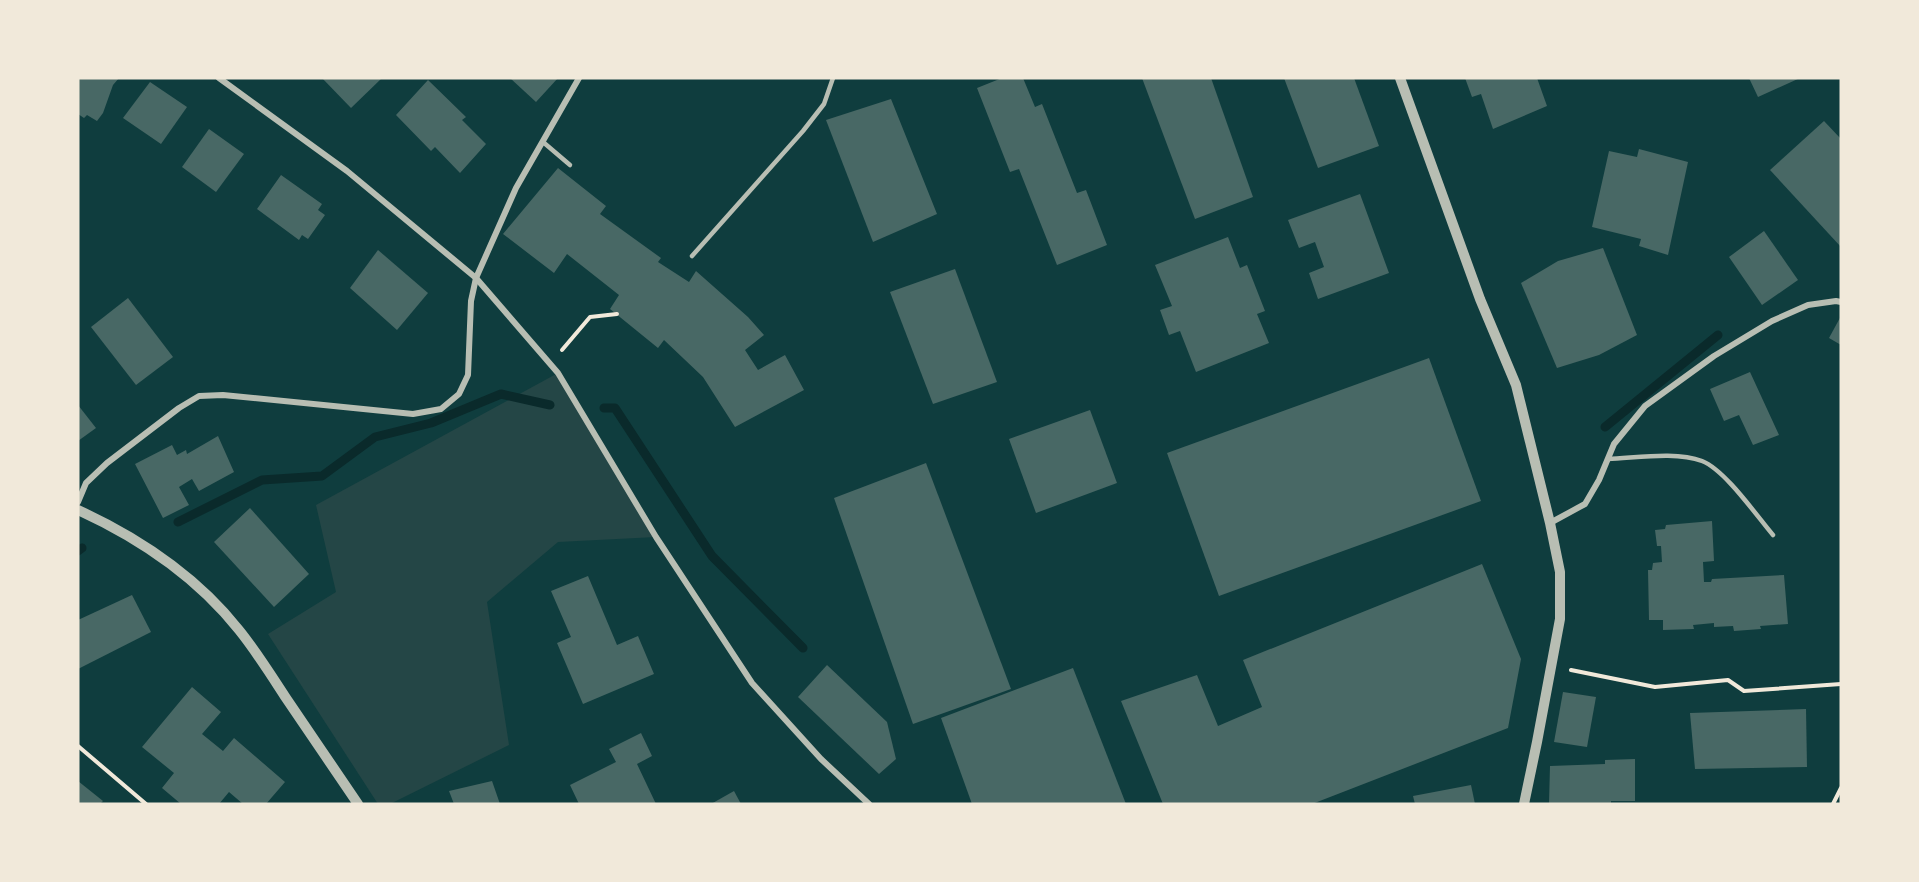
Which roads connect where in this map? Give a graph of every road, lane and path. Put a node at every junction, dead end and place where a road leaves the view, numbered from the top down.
1 (219, 78) edge
2 (579, 78) edge
3 (833, 78) edge
4 (1400, 78) edge
5 (543, 142) junction
6 (570, 165) dead end
7 (692, 256) dead end
8 (476, 278) junction
9 (1841, 302) edge
10 (616, 314) dead end
11 (550, 364) junction
12 (1608, 459) junction
13 (78, 502) edge
14 (78, 510) edge
15 (1551, 523) junction
16 (1773, 535) dead end
17 (1552, 666) junction
18 (1841, 684) edge
19 (78, 747) edge
20 (1841, 788) edge
21 (146, 804) edge
22 (358, 804) edge
23 (869, 804) edge
24 (1524, 804) edge
25 (1833, 804) edge

1 - 8 street
2 - 5 street
3 - 7 lane
4 - 15 street
5 - 6 lane
5 - 8 street
8 - 11 street
8 - 13 street
9 - 12 street
10 - 11 path
11 - 23 street
12 - 15 street
12 - 16 lane
14 - 22 street
15 - 17 street
17 - 18 path
17 - 24 street
19 - 21 path
20 - 25 path

